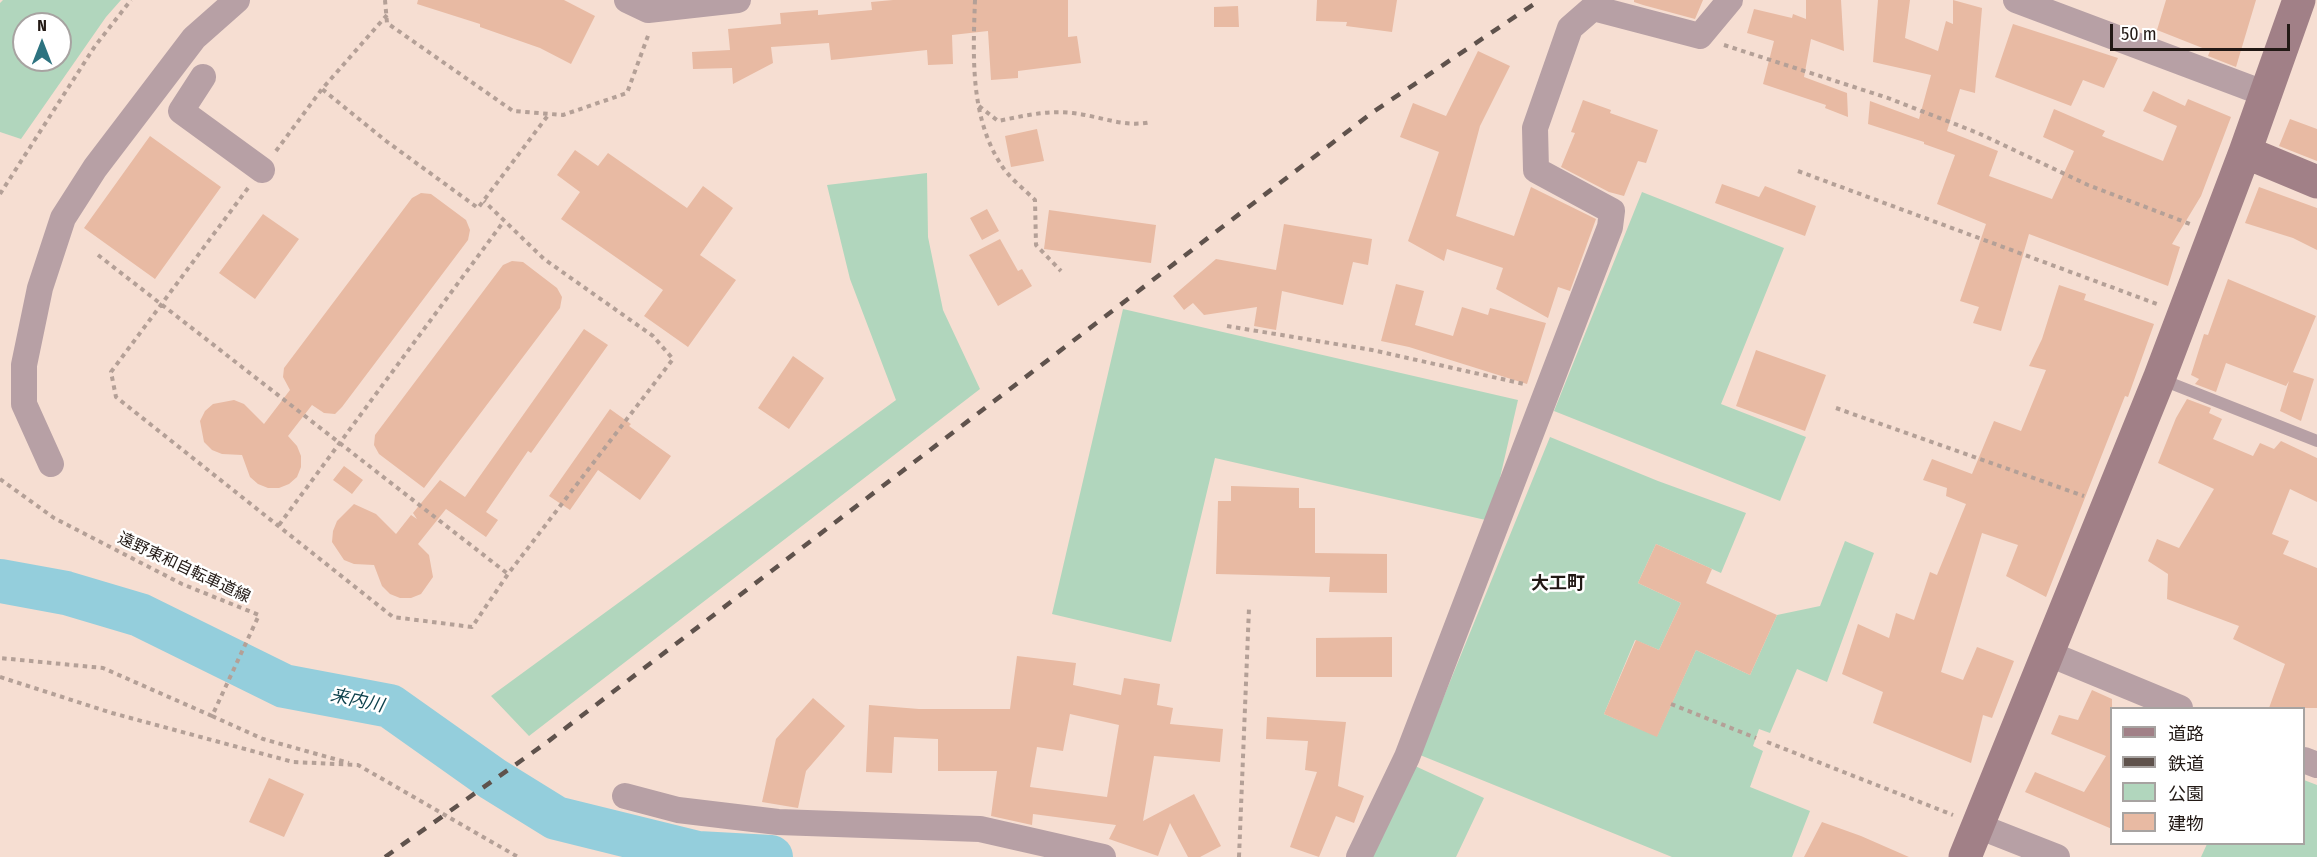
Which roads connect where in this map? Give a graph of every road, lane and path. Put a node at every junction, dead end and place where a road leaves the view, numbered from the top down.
1 (131, 0) edge
2 (237, 0) edge
3 (385, 0) edge
4 (627, 0) edge
5 (738, 0) edge
6 (975, 0) edge
7 (1730, 0) edge
8 (2016, 0) edge
9 (2299, 0) edge
10 (387, 15) junction
11 (651, 27) dead end
12 (1700, 36) junction
13 (203, 77) dead end
14 (322, 89) junction
15 (2266, 94) junction
16 (979, 105) junction
17 (549, 114) junction
18 (1151, 122) dead end
19 (2245, 152) junction
20 (261, 170) junction
21 (1798, 171) dead end
22 (2317, 182) edge
23 (0, 194) edge
24 (484, 201) junction
25 (504, 221) junction
26 (2213, 233) junction
27 (98, 255) dead end
28 (1061, 271) dead end
29 (2183, 313) junction
30 (1227, 326) dead end
31 (2159, 379) junction
32 (1548, 390) junction
33 (1836, 408) dead end
34 (2317, 441) edge
35 (51, 464) dead end
36 (0, 479) edge
37 (2108, 504) junction
38 (279, 525) junction
39 (508, 574) junction
40 (1249, 608) dead end
41 (2047, 653) junction
42 (0, 658) edge
43 (0, 677) edge
44 (1671, 704) dead end
45 (2178, 707) edge
46 (212, 716) junction
47 (1756, 738) dead end
48 (1767, 742) dead end
49 (358, 765) junction
50 (625, 796) dead end
51 (1978, 826) junction
52 (518, 857) edge
53 (1103, 857) edge
54 (1239, 857) edge
55 (1359, 857) edge
56 (1965, 857) edge
57 (2057, 857) edge

1 - 23 path
2 - 35 street
3 - 10 path
4 - 5 street
6 - 16 path
7 - 12 street
8 - 15 street
9 - 15 street
10 - 14 path
10 - 17 path
11 - 17 path
12 - 26 path
12 - 32 street
13 - 20 street
14 - 20 path
14 - 24 path
15 - 19 street
16 - 18 path
16 - 28 path
17 - 24 path
19 - 22 street
19 - 26 street
20 - 38 path
21 - 29 path
24 - 25 path
25 - 38 path
25 - 39 path
26 - 29 street
27 - 39 path
29 - 31 street
30 - 32 path
31 - 34 lane
31 - 37 street
32 - 55 street
33 - 37 path
36 - 46 path, 遠野東和自転車道線
37 - 41 street
38 - 39 path
40 - 54 path
41 - 45 street
41 - 51 street
42 - 46 path
43 - 49 path
44 - 47 path
46 - 49 path
48 - 51 path
49 - 52 path
50 - 53 street
51 - 56 street
51 - 57 street

